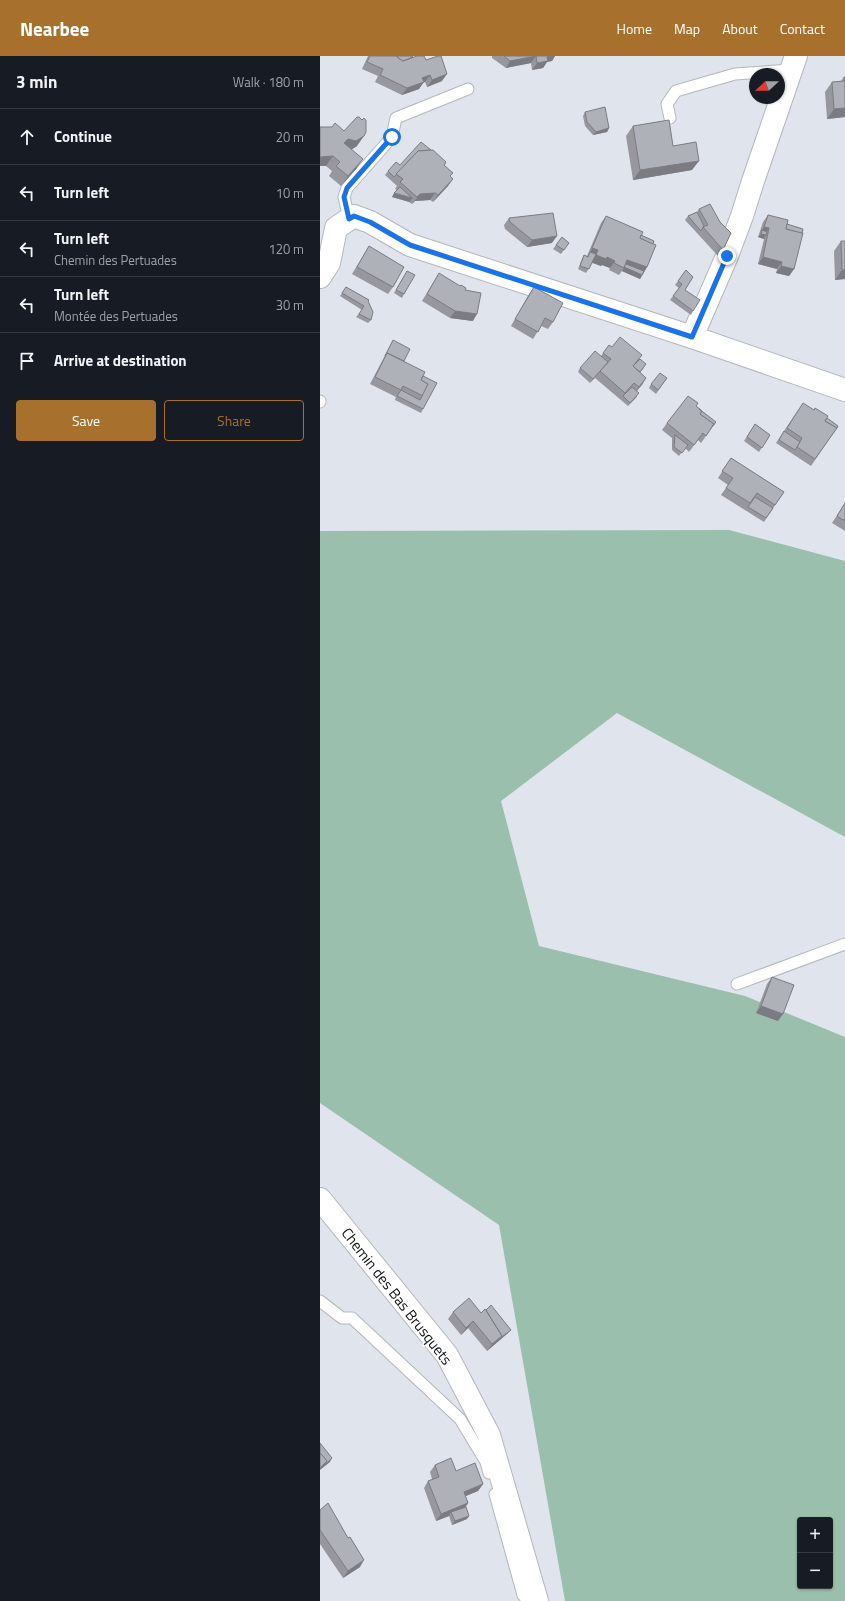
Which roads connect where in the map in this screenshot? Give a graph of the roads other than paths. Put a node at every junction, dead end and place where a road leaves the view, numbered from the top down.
1 (793, 63) edge
2 (468, 89) dead end
3 (670, 118) dead end
4 (349, 219) junction
5 (320, 277) edge
6 (692, 337) junction
7 (845, 390) edge
8 (845, 944) edge
9 (737, 984) dead end
10 (320, 1199) edge
11 (320, 1301) edge
12 (528, 1601) edge
13 (538, 1601) edge

1 - 3 lane
1 - 6 street
2 - 4 lane
4 - 5 street
4 - 6 street
6 - 7 street
8 - 9 lane
10 - 13 street, Chemin des Bas Brusquets
11 - 12 lane

